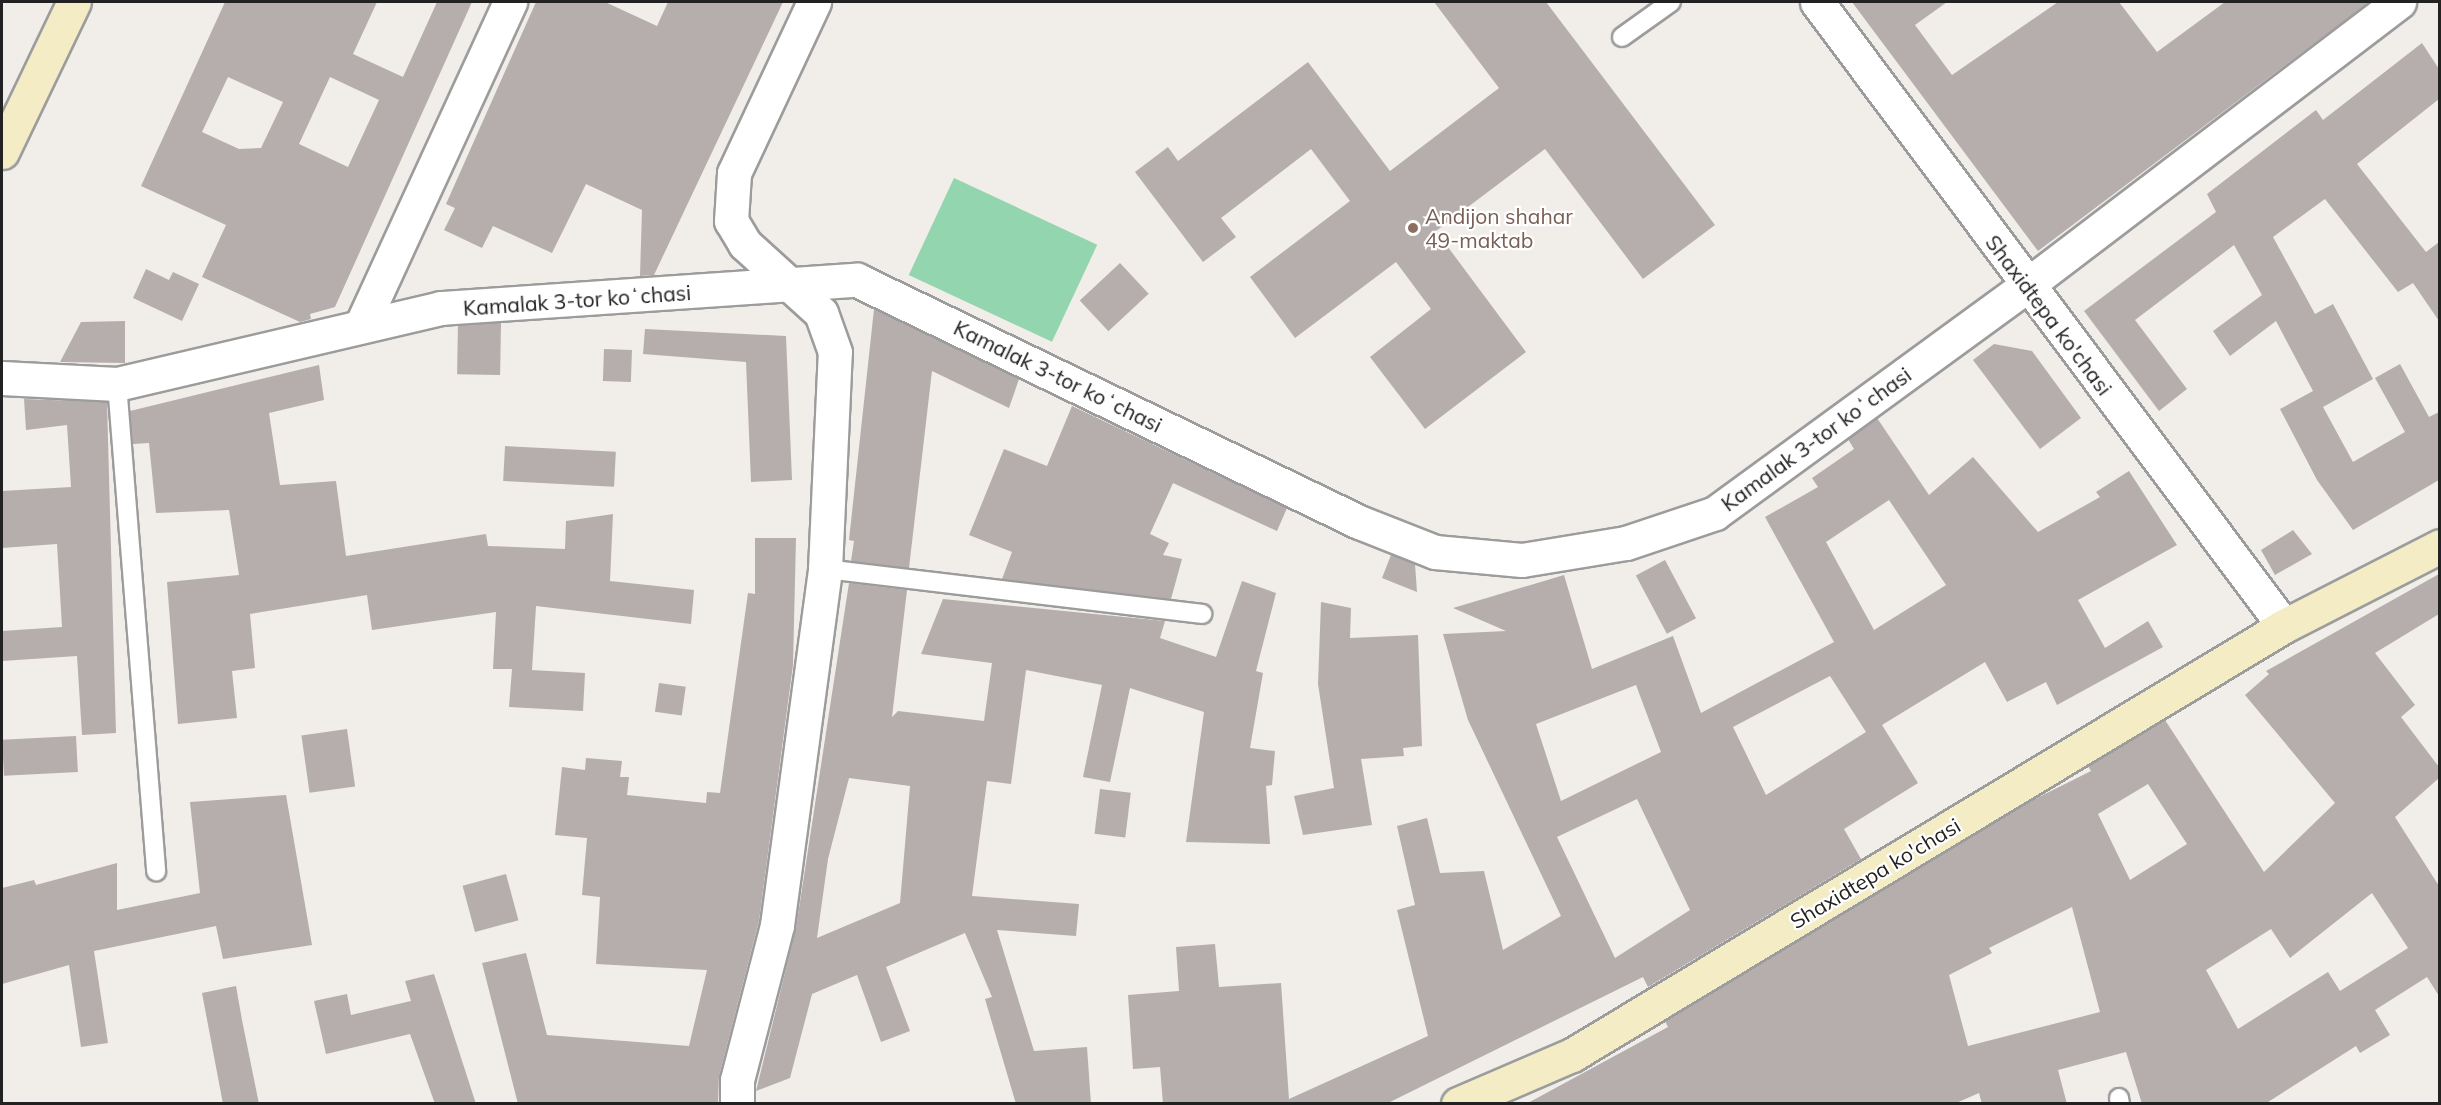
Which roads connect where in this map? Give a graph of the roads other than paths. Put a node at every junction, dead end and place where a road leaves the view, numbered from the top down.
1 (74, 2) edge
2 (510, 2) edge
3 (814, 2) edge
4 (1671, 2) edge
5 (1817, 2) edge
6 (2399, 2) edge
7 (1622, 37) dead end
8 (2, 152) edge
9 (796, 286) junction
10 (2026, 286) junction
11 (361, 326) junction
12 (2, 378) edge
13 (117, 384) junction
14 (2439, 546) edge
15 (825, 569) junction
16 (1202, 614) dead end
17 (2284, 626) junction
18 (156, 871) dead end
19 (737, 1104) edge
20 (1458, 1104) edge

1 - 8 street
2 - 11 street
3 - 9 street
4 - 7 lane
5 - 10 street, Shaxidtepa ko'chasi
6 - 10 street, Kamalak 3-tor koʻchasi
9 - 10 street, Kamalak 3-tor koʻchasi
9 - 11 street, Kamalak 3-tor koʻchasi
9 - 15 street
10 - 17 street, Shaxidtepa ko'chasi
11 - 13 street, Kamalak 3-tor koʻchasi
12 - 13 street, Kamalak 3-tor koʻchasi
13 - 18 lane
14 - 17 street, Shaxidtepa ko'chasi
15 - 16 lane
15 - 19 street
17 - 20 street, Shaxidtepa ko'chasi

